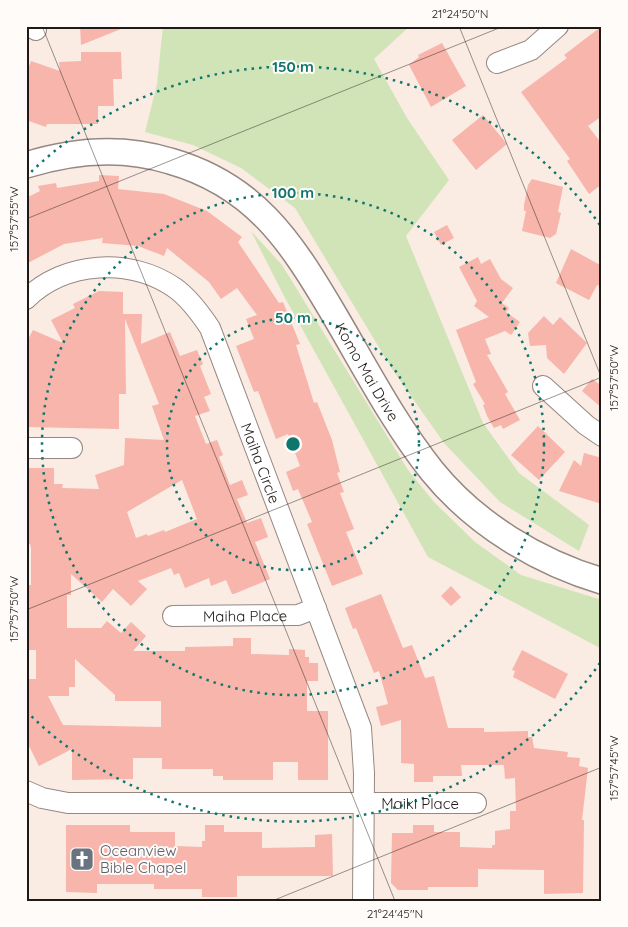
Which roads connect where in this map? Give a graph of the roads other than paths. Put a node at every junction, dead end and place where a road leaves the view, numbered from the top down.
1 (558, 26) edge
2 (497, 63) dead end
3 (26, 166) edge
4 (26, 299) edge
5 (543, 386) dead end
6 (602, 436) edge
7 (26, 448) edge
8 (72, 448) dead end
9 (602, 581) edge
10 (316, 608) junction
11 (173, 616) dead end
12 (26, 791) edge
13 (364, 803) junction
14 (476, 803) dead end
15 (363, 901) edge

1 - 2 street
3 - 9 main road, Komo Mai Drive
4 - 10 street, Maiha Circle
5 - 6 street
7 - 8 street
10 - 11 street, Maiha Place
10 - 13 street, Maiha Circle
12 - 13 street
13 - 14 street, Maiki Place
13 - 15 street, Maiha Circle

